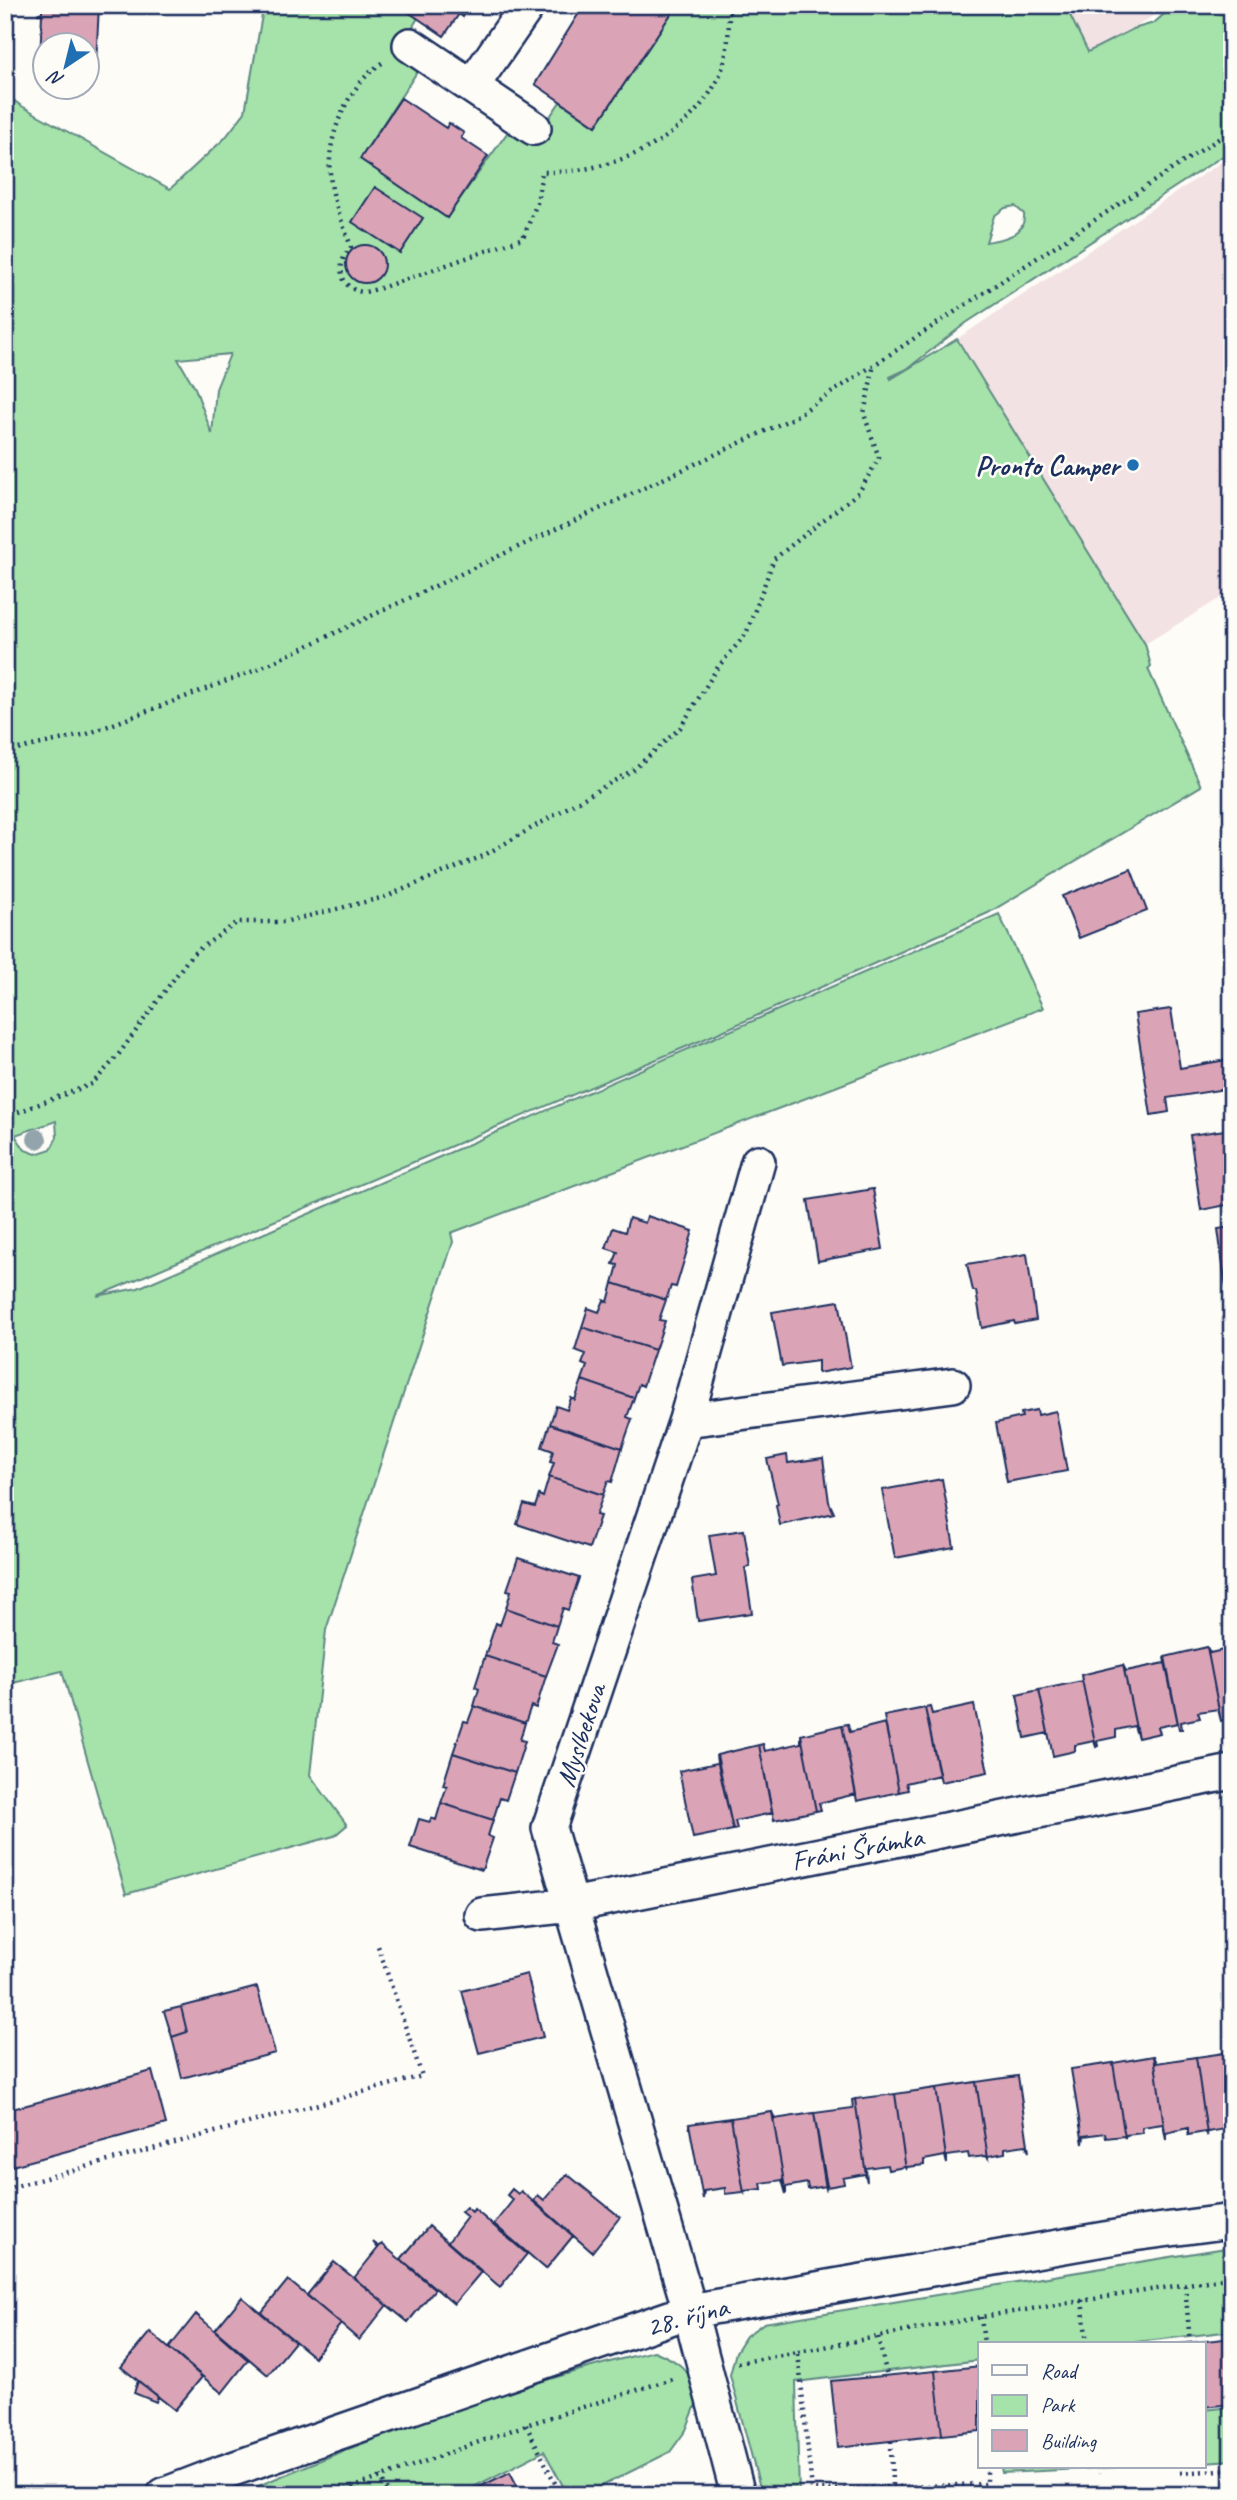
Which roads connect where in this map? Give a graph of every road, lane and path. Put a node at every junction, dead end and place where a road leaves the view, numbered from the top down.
1 (528, 5) edge
2 (729, 5) edge
3 (410, 45) joint
4 (472, 86) junction
5 (534, 128) dead end
6 (1232, 130) edge
7 (874, 364) junction
8 (5, 752) edge
9 (5, 1117) edge
10 (758, 1162) dead end
11 (953, 1385) dead end
12 (685, 1420) junction
13 (1232, 1772) edge
14 (572, 1905) junction
15 (482, 1914) dead end
16 (377, 1943) dead end
17 (5, 2189) edge
18 (1232, 2221) edge
19 (1232, 2277) edge
20 (1185, 2284) junction
21 (1082, 2300) junction
22 (690, 2311) junction
23 (981, 2317) junction
24 (878, 2337) junction
25 (984, 2342) edge
26 (1087, 2342) edge
27 (1191, 2342) edge
28 (798, 2352) junction
29 (705, 2369) junction
30 (887, 2376) dead end
31 (526, 2425) junction
32 (891, 2441) dead end
33 (987, 2468) edge
34 (1097, 2468) edge
35 (1203, 2469) edge
36 (1232, 2469) edge
37 (1180, 2473) dead end
38 (1098, 2474) dead end
39 (380, 2476) junction
40 (892, 2486) junction
41 (812, 2493) edge
42 (164, 2495) edge
43 (332, 2495) edge
44 (390, 2495) edge
45 (561, 2495) edge
46 (738, 2495) edge

1 - 4 street
2 - 3 path
3 - 4 street
4 - 5 street
6 - 7 path
7 - 8 path
7 - 9 path
10 - 12 street, Myslbekova
11 - 12 street
12 - 14 street, Myslbekova
13 - 14 street, Fráni Šrámka
14 - 15 street, Fráni Šrámka
14 - 22 street, Myslbekova
16 - 17 path
18 - 22 street, 28. října
19 - 20 path
20 - 21 path
20 - 27 path
21 - 23 path
21 - 26 path
22 - 29 street, Myslbekova
22 - 42 street, 28. října
23 - 24 path
23 - 25 path
24 - 28 path
24 - 30 path
28 - 29 path
28 - 41 path
29 - 31 path
29 - 46 street, Myslbekova
31 - 39 path
31 - 45 path
32 - 40 path
33 - 40 path
34 - 38 path
35 - 36 path
35 - 37 path
39 - 43 path
39 - 44 path
40 - 41 path

